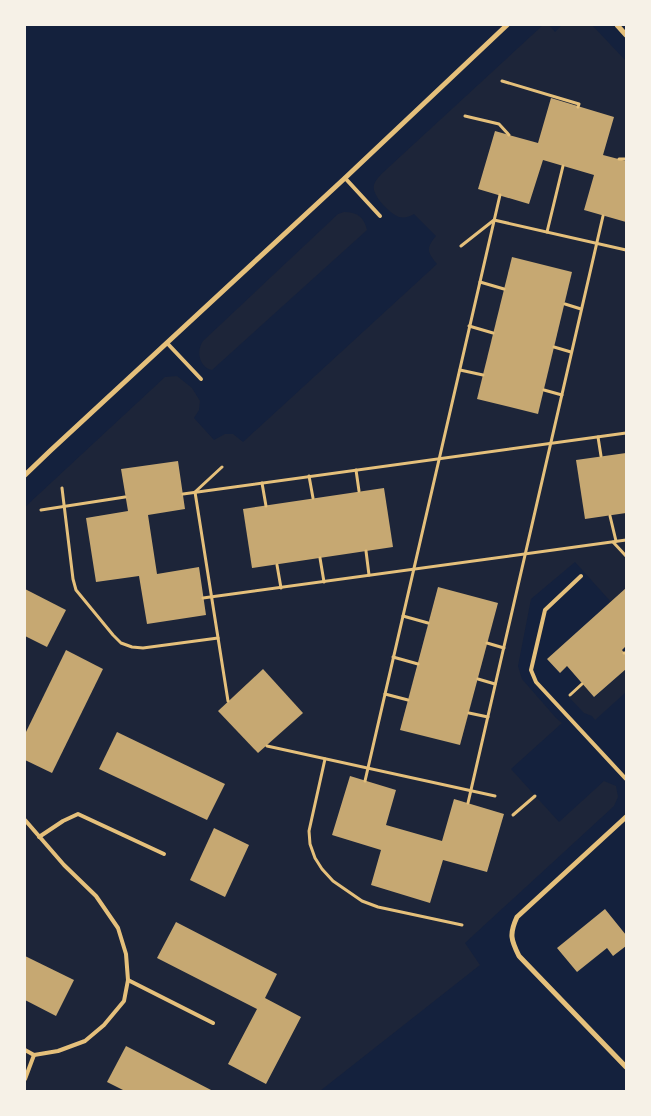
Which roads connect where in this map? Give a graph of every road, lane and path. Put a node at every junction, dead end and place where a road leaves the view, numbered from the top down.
1 (507, 25) edge
2 (617, 25) edge
3 (626, 34) edge
4 (502, 80) dead end
5 (578, 107) dead end
6 (465, 116) dead end
7 (509, 135) dead end
8 (619, 159) dead end
9 (626, 159) edge
10 (563, 166) dead end
11 (345, 178) junction
12 (500, 195) dead end
13 (380, 216) dead end
14 (603, 216) dead end
15 (494, 220) junction
16 (547, 232) junction
17 (596, 244) junction
18 (462, 246) dead end
19 (626, 250) edge
20 (480, 282) junction
21 (504, 289) dead end
22 (565, 304) dead end
23 (581, 309) junction
24 (469, 326) junction
25 (494, 333) dead end
26 (167, 343) junction
27 (554, 347) dead end
28 (571, 352) junction
29 (460, 370) junction
30 (483, 375) dead end
31 (201, 379) dead end
32 (544, 390) dead end
33 (562, 395) junction
34 (626, 433) edge
35 (598, 437) junction
36 (550, 443) junction
37 (601, 456) dead end
38 (439, 459) junction
39 (222, 468) dead end
40 (356, 470) junction
41 (25, 475) edge
42 (309, 476) junction
43 (262, 483) junction
44 (62, 488) dead end
45 (360, 491) dead end
46 (195, 492) junction
47 (183, 494) dead end
48 (125, 497) dead end
49 (313, 498) dead end
50 (65, 506) junction
51 (266, 506) dead end
52 (40, 510) dead end
53 (610, 516) dead end
54 (626, 540) edge
55 (615, 542) junction
56 (366, 551) dead end
57 (525, 554) junction
58 (626, 556) edge
59 (320, 558) dead end
60 (277, 565) dead end
61 (414, 569) junction
62 (369, 575) junction
63 (582, 576) dead end
64 (324, 582) junction
65 (281, 588) junction
66 (212, 597) junction
67 (203, 598) dead end
68 (403, 616) junction
69 (428, 623) dead end
70 (218, 638) junction
71 (487, 643) dead end
72 (504, 648) junction
73 (393, 658) junction
74 (418, 664) dead end
75 (478, 679) dead end
76 (495, 684) junction
77 (582, 684) dead end
78 (385, 694) junction
79 (568, 696) dead end
80 (408, 700) dead end
81 (228, 701) dead end
82 (469, 713) dead end
83 (488, 717) junction
84 (266, 746) dead end
85 (325, 759) junction
86 (368, 768) junction
87 (626, 779) edge
88 (365, 780) dead end
89 (471, 790) junction
90 (496, 796) dead end
91 (535, 796) dead end
92 (468, 803) dead end
93 (513, 815) dead end
94 (626, 817) edge
95 (25, 820) edge
96 (39, 837) junction
97 (164, 854) dead end
98 (462, 925) dead end
99 (128, 980) junction
100 (213, 1023) dead end
101 (25, 1050) edge
102 (34, 1055) junction
103 (626, 1067) edge
104 (25, 1079) edge

1 - 11 street
2 - 3 street
4 - 5 path
6 - 7 path
8 - 9 path
10 - 16 path
11 - 13 lane
11 - 26 street
12 - 15 path
14 - 17 path
15 - 16 path
15 - 18 path
15 - 20 path
16 - 17 path
17 - 19 path
17 - 23 path
20 - 21 path
20 - 24 path
22 - 23 path
23 - 28 path
24 - 25 path
24 - 29 path
26 - 31 lane
26 - 41 street
27 - 28 path
28 - 33 path
29 - 30 path
29 - 38 path
32 - 33 path
33 - 36 path
34 - 35 path
35 - 36 path
35 - 37 path
36 - 38 path
36 - 57 path
38 - 40 path
38 - 61 path
39 - 46 path
40 - 42 path
40 - 45 path
42 - 43 path
42 - 49 path
43 - 46 path
43 - 51 path
44 - 50 path
46 - 47 path
46 - 66 path
48 - 50 path
50 - 52 path
50 - 70 path
53 - 55 path
54 - 55 path
55 - 57 path
55 - 58 path
56 - 62 path
57 - 61 path
57 - 72 path
59 - 64 path
60 - 65 path
61 - 62 path
61 - 68 path
62 - 64 path
63 - 87 lane
64 - 65 path
65 - 66 path
66 - 67 path
66 - 70 path
68 - 69 path
68 - 73 path
70 - 81 path
71 - 72 path
72 - 76 path
73 - 74 path
73 - 78 path
75 - 76 path
76 - 83 path
77 - 79 path
78 - 80 path
78 - 86 path
82 - 83 path
83 - 89 path
84 - 85 path
85 - 86 path
85 - 98 path
86 - 88 path
86 - 89 path
89 - 90 path
89 - 92 path
91 - 93 path
94 - 103 street
95 - 96 lane
96 - 97 lane
96 - 99 lane
99 - 100 lane
99 - 102 lane
101 - 102 lane
102 - 104 lane

